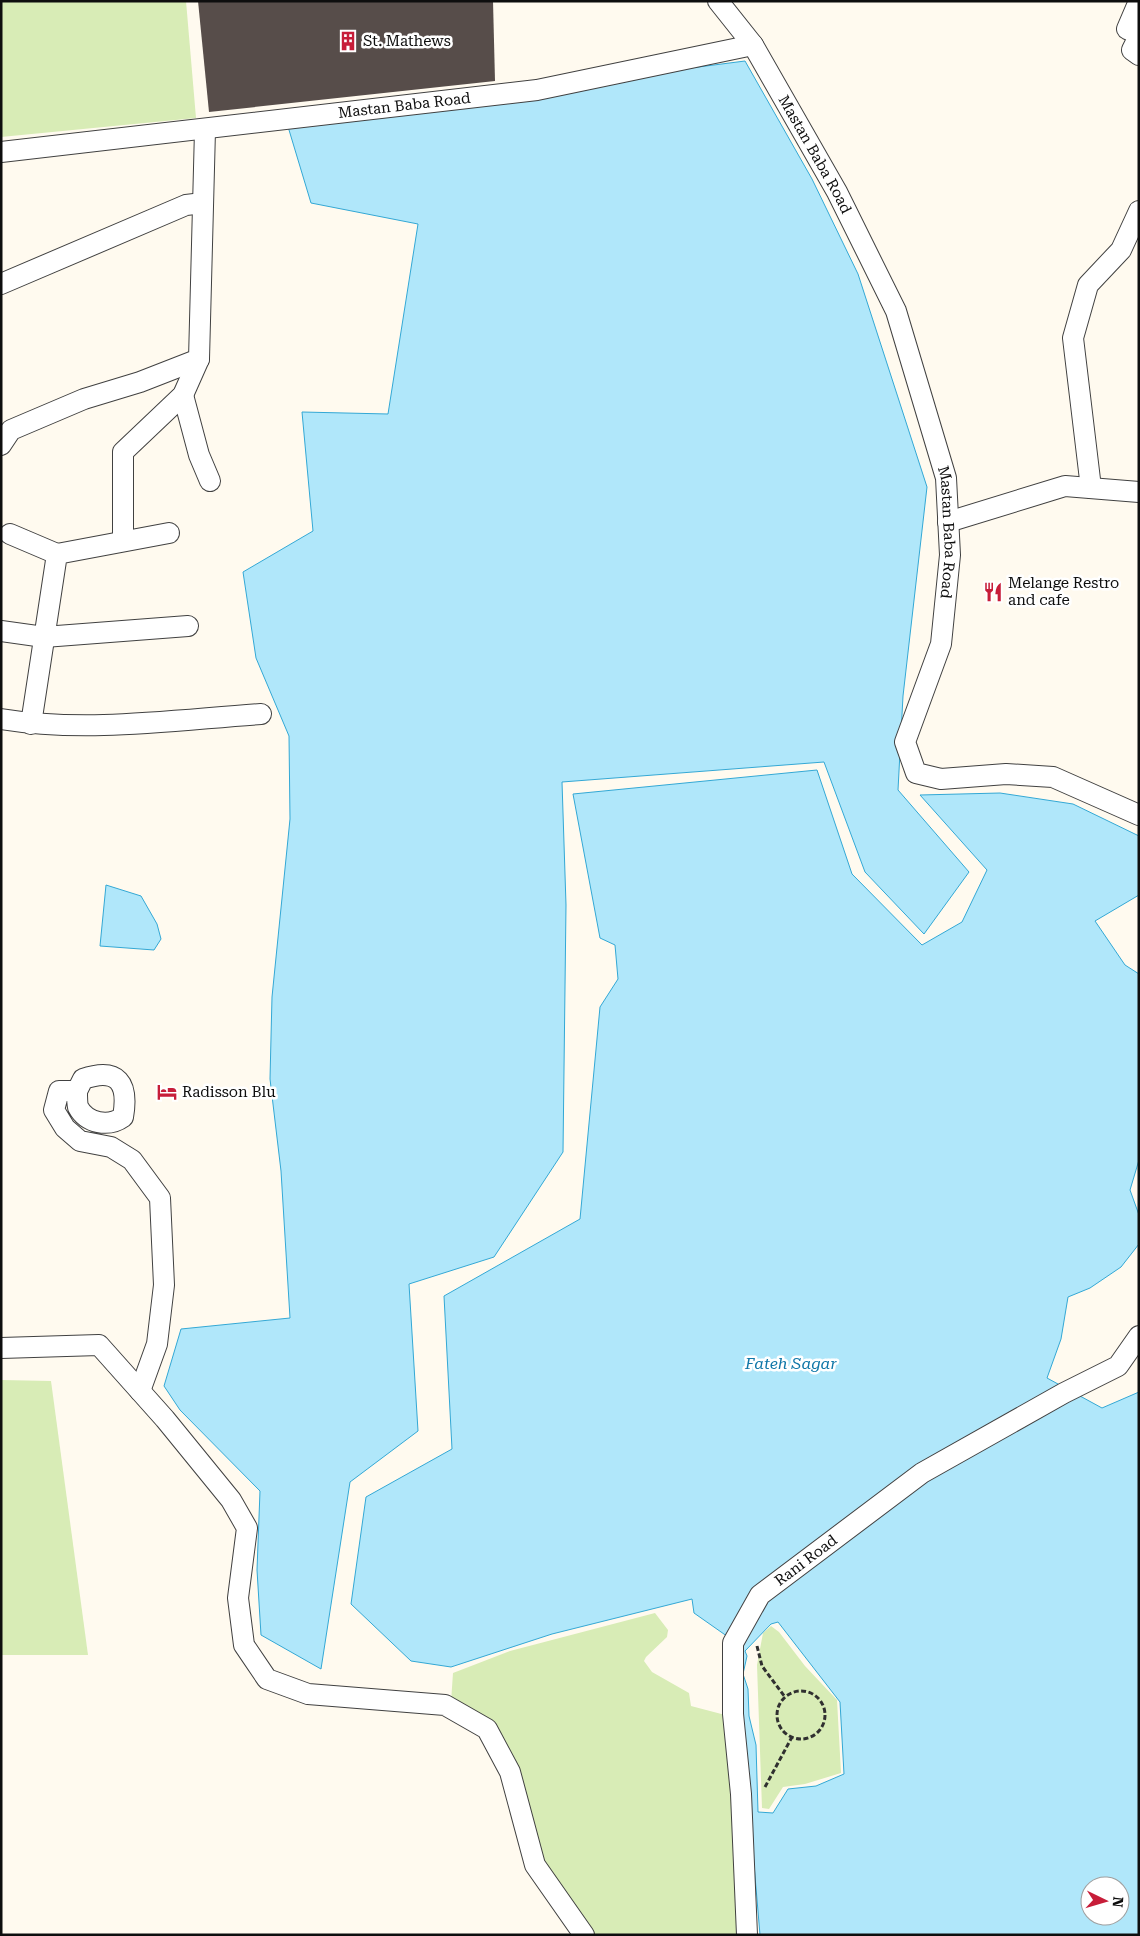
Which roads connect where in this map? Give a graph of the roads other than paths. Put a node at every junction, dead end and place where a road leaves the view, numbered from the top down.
1 (718, 1) edge
2 (1139, 1) edge
3 (1139, 35) edge
4 (753, 46) junction
5 (1139, 55) edge
6 (1139, 62) edge
7 (1139, 69) edge
8 (206, 130) junction
9 (1, 152) edge
10 (203, 203) junction
11 (1139, 211) edge
12 (1, 284) edge
13 (199, 359) junction
14 (183, 395) junction
15 (4, 435) edge
16 (210, 481) dead end
17 (1091, 488) junction
18 (1139, 492) edge
19 (948, 522) junction
20 (169, 533) dead end
21 (10, 534) dead end
22 (123, 541) junction
23 (57, 554) junction
24 (188, 626) dead end
25 (1, 630) edge
26 (44, 637) junction
27 (261, 714) dead end
28 (1, 719) edge
29 (31, 724) junction
30 (1139, 815) edge
31 (77, 1091) dead end
32 (1139, 1336) edge
33 (1, 1348) edge
34 (140, 1391) junction
35 (584, 1935) edge
36 (747, 1935) edge

1 - 4 street
2 - 3 street
3 - 5 street
4 - 8 street, Mastan Baba Road
4 - 19 street, Mastan Baba Road
6 - 7 street
8 - 9 street, Mastan Baba Road
8 - 10 street
10 - 12 street
10 - 13 street
11 - 17 street
13 - 14 street
13 - 15 street
14 - 16 street
14 - 22 street
17 - 18 street
17 - 19 street
19 - 30 street, Mastan Baba Road
20 - 22 street
21 - 23 street
22 - 23 street
23 - 26 street
24 - 26 street
25 - 26 street
26 - 29 street
27 - 29 street
28 - 29 street
31 - 34 street
32 - 36 street, Rani Road
33 - 34 street
34 - 35 street

